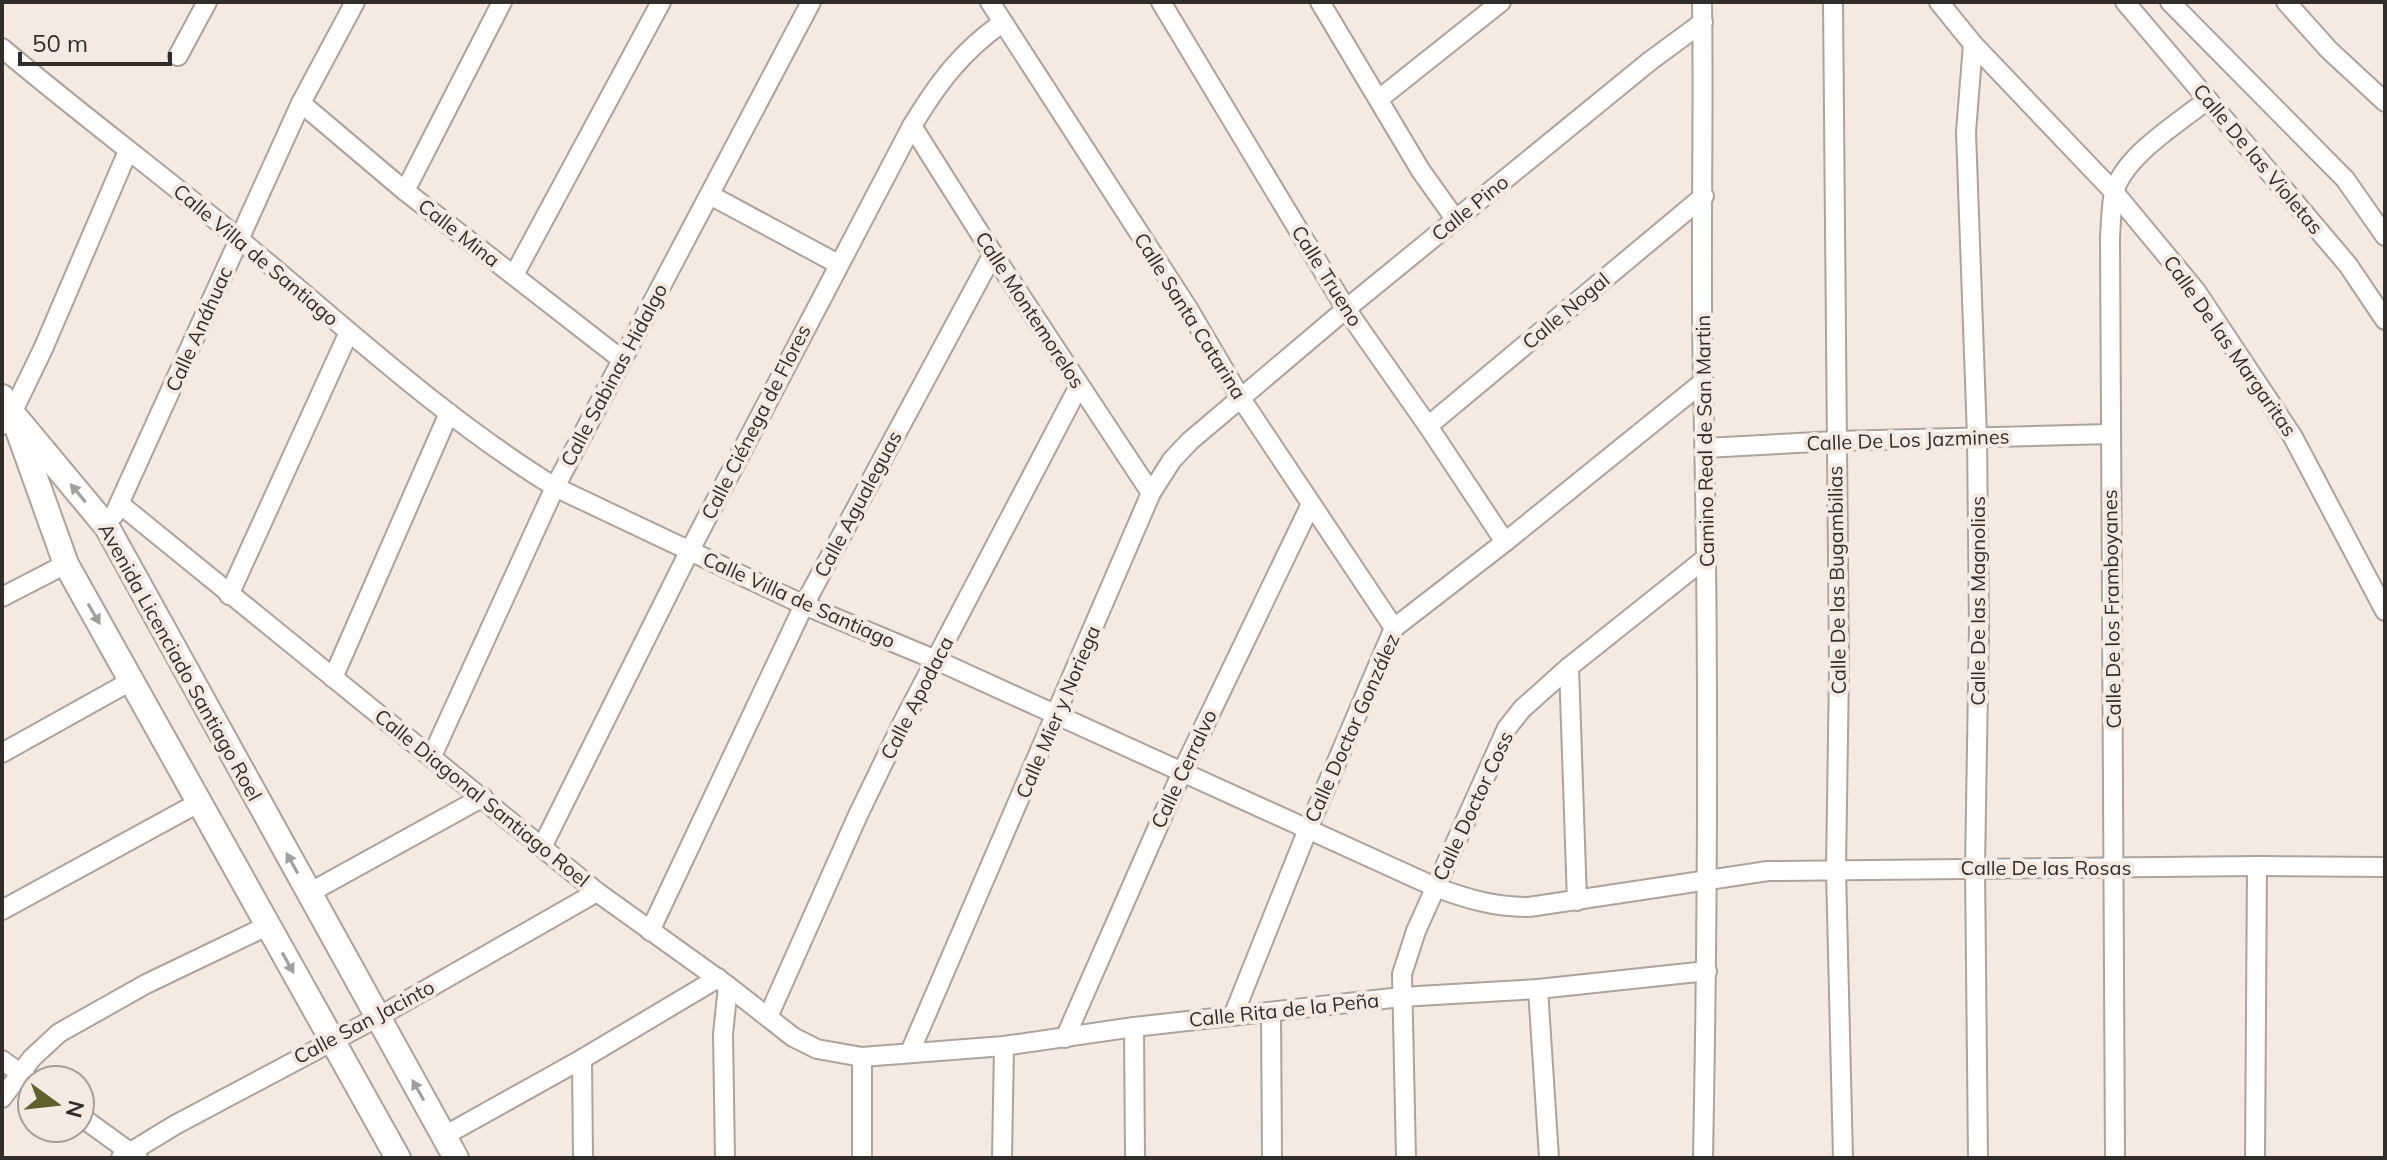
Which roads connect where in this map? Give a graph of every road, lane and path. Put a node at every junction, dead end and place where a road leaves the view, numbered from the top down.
1 (207, 2) edge
2 (355, 2) edge
3 (502, 2) edge
4 (661, 2) edge
5 (811, 2) edge
6 (990, 2) edge
7 (1161, 2) edge
8 (1320, 2) edge
9 (1702, 2) edge
10 (1833, 2) edge
11 (1939, 2) edge
12 (2125, 2) edge
13 (2170, 2) edge
14 (2286, 2) edge
15 (1493, 5) edge
16 (1703, 22) junction
17 (1002, 23) junction
18 (1973, 44) junction
19 (2, 48) edge
20 (178, 56) dead end
21 (1379, 99) junction
22 (2207, 100) junction
23 (2385, 102) edge
24 (301, 103) junction
25 (912, 126) junction
26 (128, 151) junction
27 (405, 191) junction
28 (2114, 192) junction
29 (710, 195) junction
30 (1704, 196) junction
31 (1456, 220) junction
32 (2385, 236) edge
33 (239, 239) junction
34 (993, 254) junction
35 (838, 264) junction
36 (514, 275) junction
37 (1346, 309) junction
38 (2385, 320) edge
39 (349, 332) junction
40 (621, 359) junction
41 (1703, 382) junction
42 (1079, 386) junction
43 (1240, 397) junction
44 (5, 412) edge
45 (449, 413) junction
46 (1428, 426) junction
47 (2110, 434) junction
48 (1977, 437) junction
49 (1836, 441) junction
50 (1705, 448) junction
51 (555, 487) junction
52 (1151, 493) junction
53 (1311, 504) junction
54 (121, 505) junction
55 (107, 527) junction
56 (1505, 542) junction
57 (690, 550) junction
58 (1707, 557) junction
59 (66, 564) junction
60 (229, 595) junction
61 (2, 597) edge
62 (804, 605) junction
63 (2385, 611) edge
64 (1394, 628) junction
65 (936, 660) junction
66 (1569, 667) junction
67 (333, 678) junction
68 (131, 681) junction
69 (1057, 715) junction
70 (2, 753) edge
71 (432, 756) junction
72 (1182, 772) junction
73 (483, 797) junction
74 (198, 803) junction
75 (1308, 829) junction
76 (543, 845) junction
77 (2257, 866) junction
78 (2385, 867) edge
79 (1975, 868) junction
80 (2115, 868) junction
81 (1836, 870) junction
82 (1708, 881) junction
83 (1435, 887) junction
84 (597, 892) junction
85 (309, 893) junction
86 (1577, 901) junction
87 (2, 910) edge
88 (267, 926) junction
89 (650, 931) junction
90 (1707, 971) junction
91 (723, 982) junction
92 (1538, 989) junction
93 (1401, 997) junction
94 (1271, 1013) junction
95 (1233, 1016) junction
96 (378, 1017) junction
97 (768, 1017) junction
98 (1134, 1027) junction
99 (1065, 1038) junction
100 (331, 1040) junction
101 (1004, 1046) junction
102 (910, 1052) junction
103 (862, 1057) junction
104 (582, 1059) junction
105 (34, 1064) edge
106 (96, 1129) edge
107 (444, 1136) junction
108 (130, 1156) edge
109 (398, 1158) edge
110 (456, 1158) edge
111 (583, 1158) edge
112 (725, 1158) edge
113 (862, 1158) edge
114 (1002, 1158) edge
115 (1135, 1158) edge
116 (1272, 1158) edge
117 (1406, 1158) edge
118 (1549, 1158) edge
119 (1703, 1158) edge
120 (1843, 1158) edge
121 (1978, 1158) edge
122 (2115, 1158) edge
123 (2255, 1158) edge

1 - 20 street
2 - 24 street, Calle Anáhuac
3 - 27 street
4 - 36 street
5 - 29 street, Calle Sabinas Hidalgo
6 - 17 street, Calle Santa Catarina
7 - 37 street, Calle Trueno
8 - 21 street
9 - 16 street, Camino Real de San Martin
10 - 49 street, Calle De las Bugambilias
11 - 18 street, Calle De las Margaritas
12 - 22 street, Calle De las Violetas
13 - 32 street
14 - 23 street
15 - 21 street
16 - 30 street, Camino Real de San Martin
16 - 31 street, Calle Pino
17 - 25 street, Calle Ciénega de Flores
17 - 43 street, Calle Santa Catarina
18 - 28 street, Calle De las Margaritas
18 - 48 street, Calle De las Magnolias
19 - 26 street, Calle Villa de Santiago
21 - 31 street
22 - 28 street, Calle De los Framboyanes
22 - 38 street, Calle De las Violetas
24 - 27 street, Calle Mina
24 - 33 street, Calle Anáhuac
25 - 34 street, Calle Montemorelos
25 - 35 street, Calle Ciénega de Flores
26 - 33 street, Calle Villa de Santiago
26 - 44 street
27 - 36 street, Calle Mina
28 - 47 street, Calle De los Framboyanes
28 - 63 street, Calle De las Margaritas
29 - 35 street
29 - 40 street, Calle Sabinas Hidalgo
30 - 41 street, Camino Real de San Martin
30 - 46 street, Calle Nogal
31 - 37 street, Calle Pino
33 - 39 street, Calle Villa de Santiago
33 - 54 street, Calle Anáhuac
34 - 42 street, Calle Montemorelos
34 - 62 street, Calle Agualeguas
35 - 57 street, Calle Ciénega de Flores
36 - 40 street, Calle Mina
37 - 43 street, Calle Pino
37 - 46 street, Calle Trueno
39 - 45 street, Calle Villa de Santiago
39 - 60 street
40 - 51 street, Calle Sabinas Hidalgo
41 - 50 street, Camino Real de San Martin
41 - 56 street, Calle Doctor González
42 - 52 street, Calle Montemorelos
42 - 65 street, Calle Apodaca
43 - 52 street, Calle Mier y Noriega
43 - 53 street, Calle Santa Catarina
55 -> 44 street, Avenida Licenciado Santiago Roel
44 - 59 street
45 - 51 street, Calle Villa de Santiago
45 - 67 street
46 - 56 street, Calle Trueno
47 - 48 street, Calle De Los Jazmines
47 - 80 street, Calle De los Framboyanes
48 - 49 street, Calle De Los Jazmines
48 - 79 street, Calle De las Magnolias
49 - 50 street, Calle De Los Jazmines
49 - 81 street, Calle De las Bugambilias
50 - 58 street, Camino Real de San Martin
51 - 57 street, Calle Villa de Santiago
51 - 71 street, Calle Sabinas Hidalgo
52 - 69 street, Calle Mier y Noriega
53 - 64 street, Calle Santa Catarina
53 - 72 street, Calle Cerralvo
54 - 55 street, Calle Anáhuac
54 - 60 street, Calle Diagonal Santiago Roel
85 -> 55 street, Avenida Licenciado Santiago Roel
56 - 64 street, Calle Doctor González
57 - 62 street, Calle Villa de Santiago
57 - 76 street, Calle Ciénega de Flores
58 - 66 street, Calle Doctor Coss
58 - 82 street, Camino Real de San Martin
59 - 61 street
59 -> 68 street
60 - 67 street, Calle Diagonal Santiago Roel
62 - 65 street, Calle Villa de Santiago
62 - 89 street, Calle Agualeguas
64 - 75 street, Calle Doctor González
65 - 69 street, Calle Villa de Santiago
65 - 97 street, Calle Apodaca
66 - 83 street, Calle Doctor Coss
66 - 86 street
67 - 71 street, Calle Diagonal Santiago Roel
68 - 70 street
68 - 74 street
69 - 72 street, Calle Villa de Santiago
69 - 102 street, Calle Mier y Noriega
71 - 73 street, Calle Diagonal Santiago Roel
72 - 75 street, Calle Villa de Santiago
72 - 99 street, Calle Cerralvo
73 - 76 street, Calle Diagonal Santiago Roel
73 - 85 street
74 - 87 street
74 - 88 street
75 - 83 street, Calle Villa de Santiago
75 - 95 street, Calle Doctor González
76 - 84 street, Calle Diagonal Santiago Roel
77 - 78 street, Calle De las Rosas
77 - 80 street, Calle De las Rosas
77 - 123 street
79 - 80 street, Calle De las Rosas
79 - 81 street, Calle De las Rosas
79 - 121 street, Calle De las Magnolias
80 - 122 street, Calle De los Framboyanes
81 - 82 street, Calle De las Rosas
81 - 120 street, Calle De las Bugambilias
82 - 86 street, Calle Villa de Santiago
82 - 90 street, Camino Real de San Martin
83 - 86 street, Calle Villa de Santiago
83 - 93 street, Calle Doctor Coss
84 - 89 street, Calle Diagonal Santiago Roel
84 - 96 street, Calle San Jacinto
85 - 96 street, Avenida Licenciado Santiago Roel
88 -> 100 street
88 - 105 street
89 - 91 street, Calle Diagonal Santiago Roel
90 - 92 street, Calle Rita de la Peña
90 - 119 street, Camino Real de San Martin
91 - 97 street, Calle Diagonal Santiago Roel
91 - 104 street
91 - 112 street
92 - 93 street, Calle Rita de la Peña
92 - 118 street
93 - 94 street, Calle Rita de la Peña
93 - 117 street, Calle Doctor Coss
94 - 95 street, Calle Rita de la Peña
94 - 116 street
95 - 98 street, Calle Rita de la Peña
96 - 100 street, Calle San Jacinto
107 -> 96 street, Avenida Licenciado Santiago Roel
97 - 103 street, Calle Diagonal Santiago Roel
98 - 99 street, Calle Rita de la Peña
98 - 115 street
99 - 101 street, Calle Rita de la Peña
100 - 108 street, Calle San Jacinto
100 - 109 street
101 - 102 street, Calle Rita de la Peña
101 - 114 street
102 - 103 street, Calle Rita de la Peña
103 - 113 street
104 - 107 street
104 - 111 street
106 - 108 street
107 - 110 street, Avenida Licenciado Santiago Roel

